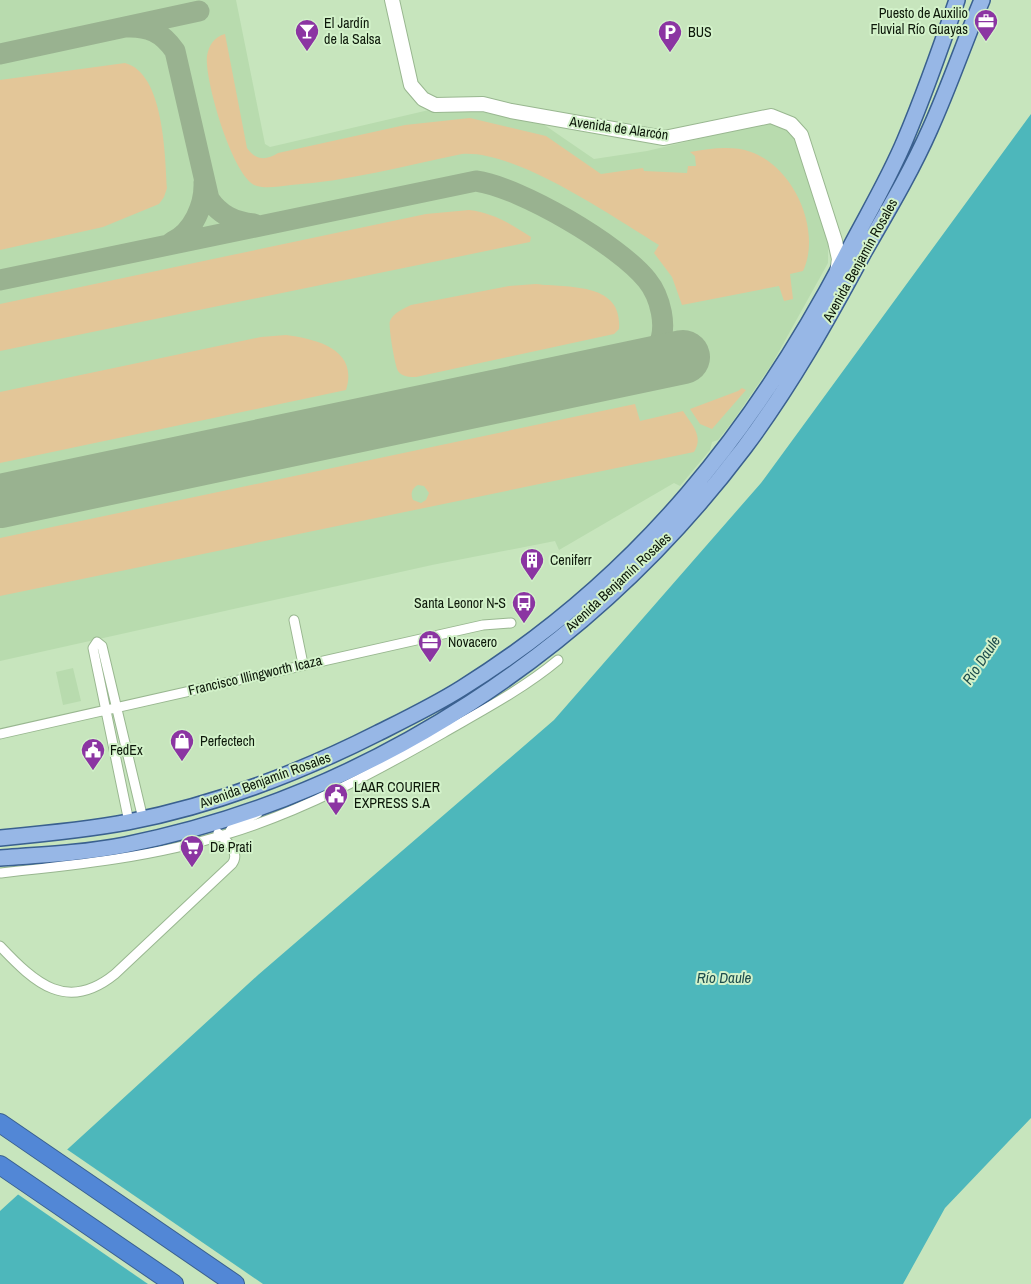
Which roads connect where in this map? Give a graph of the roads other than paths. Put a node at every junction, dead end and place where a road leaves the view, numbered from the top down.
1 (392, 0) edge
2 (957, 0) edge
3 (982, 0) edge
4 (837, 273) junction
5 (294, 620) dead end
6 (511, 623) dead end
7 (558, 660) dead end
8 (303, 664) junction
9 (118, 707) junction
10 (104, 710) junction
11 (0, 734) edge
12 (277, 803) junction
13 (136, 820) junction
14 (200, 826) junction
15 (230, 833) junction
16 (221, 836) junction
17 (0, 838) edge
18 (231, 847) junction
19 (0, 858) edge
20 (62, 860) junction
21 (0, 873) edge
22 (0, 946) edge
23 (0, 1123) edge
24 (0, 1164) edge
25 (174, 1284) edge
26 (235, 1284) edge

1 - 4 main road, Avenida de Alarcón
2 - 4 main road, Avenida Benjamín Rosales
3 - 12 main road, Avenida Benjamín Rosales
4 - 13 main road, Avenida Benjamín Rosales
5 - 8 street
6 - 8 street, Francisco Illingworth Icaza
7 - 15 street, Avenida Benjamín Rosales
8 - 9 street, Francisco Illingworth Icaza
9 - 10 street, Francisco Illingworth Icaza
9 - 10 street
9 - 13 street
10 - 11 street, Francisco Illingworth Icaza
10 - 13 street
12 - 14 main road, Avenida Benjamín Rosales
12 - 15 street
13 - 17 main road, Avenida Benjamín Rosales
14 - 16 street
14 - 20 main road, Avenida Benjamín Rosales
15 - 16 street, Avenida Benjamín Rosales
15 - 18 street
16 - 18 street
16 - 20 street, Avenida Benjamín Rosales
18 - 22 street
19 - 20 main road, Avenida Benjamín Rosales
20 - 21 street, Avenida Benjamín Rosales
23 - 26 highway
24 - 25 highway

